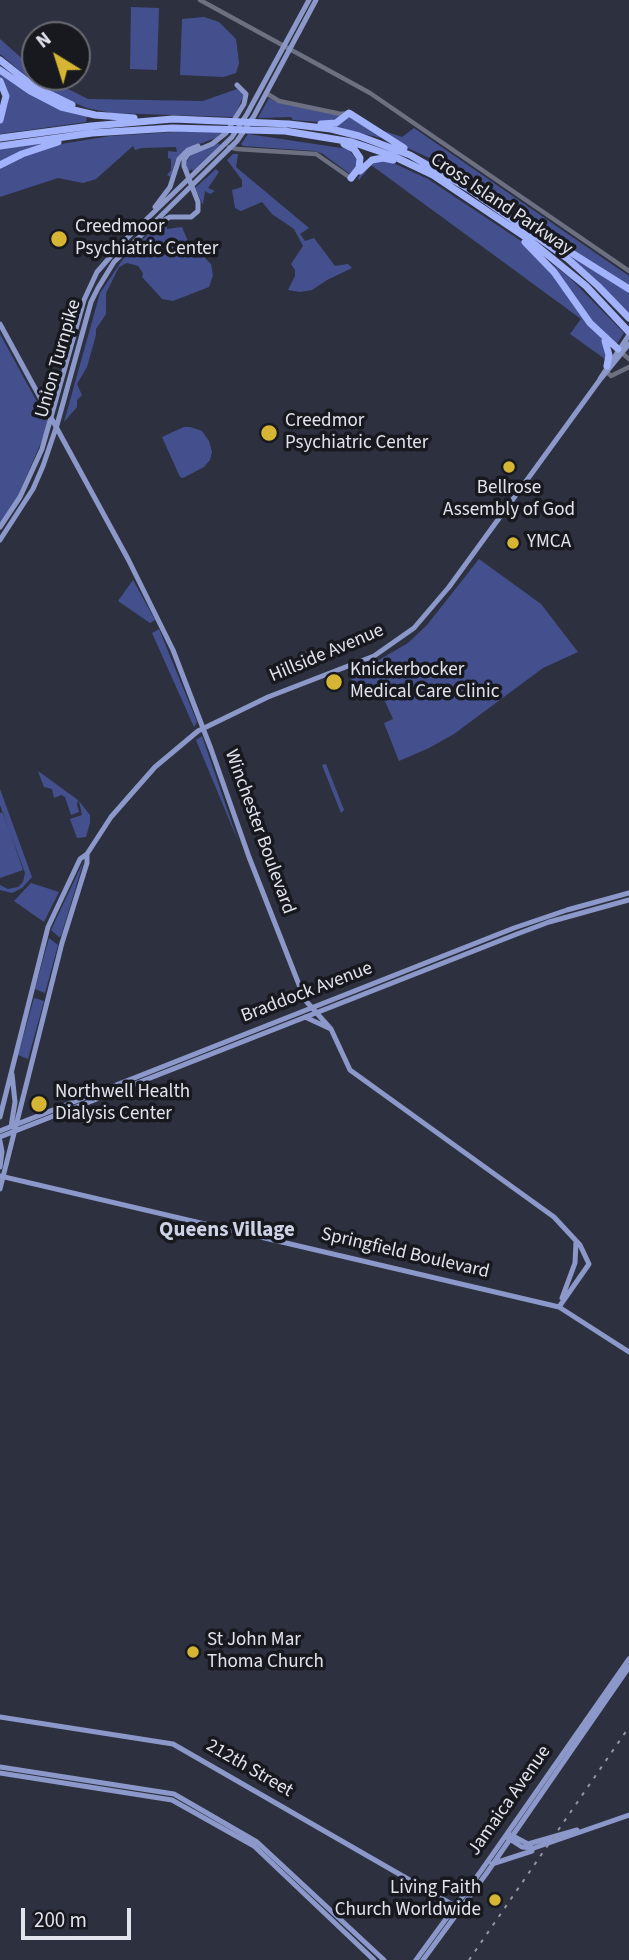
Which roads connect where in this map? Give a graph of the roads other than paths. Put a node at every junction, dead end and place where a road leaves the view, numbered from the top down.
1 (200, 0) edge
2 (309, 0) edge
3 (316, 0) edge
4 (287, 47) junction
5 (0, 60) edge
6 (0, 69) edge
7 (0, 81) edge
8 (237, 85) dead end
9 (263, 91) junction
10 (349, 113) junction
11 (137, 118) junction
12 (0, 120) edge
13 (199, 120) junction
14 (289, 124) junction
15 (118, 131) junction
16 (296, 132) junction
17 (225, 135) junction
18 (0, 138) edge
19 (235, 139) junction
20 (0, 146) edge
21 (229, 146) junction
22 (422, 161) junction
23 (0, 165) edge
24 (423, 170) junction
25 (352, 179) junction
26 (186, 186) junction
27 (504, 218) junction
28 (140, 225) junction
29 (146, 230) junction
30 (629, 271) edge
31 (629, 289) edge
32 (629, 318) edge
33 (0, 324) edge
34 (629, 333) edge
35 (603, 337) junction
36 (623, 348) edge
37 (629, 359) edge
38 (629, 367) edge
39 (607, 370) junction
40 (52, 418) junction
41 (57, 425) junction
42 (0, 527) edge
43 (0, 540) edge
44 (204, 728) junction
45 (87, 854) junction
46 (629, 893) edge
47 (629, 900) edge
48 (315, 1010) junction
49 (305, 1017) junction
50 (331, 1029) junction
51 (200, 1055) junction
52 (12, 1067) junction
53 (0, 1117) edge
54 (13, 1128) junction
55 (0, 1131) edge
56 (0, 1139) edge
57 (0, 1167) edge
58 (1, 1176) edge
59 (0, 1189) edge
60 (576, 1242) junction
61 (559, 1307) junction
62 (629, 1352) edge
63 (629, 1658) edge
64 (629, 1667) edge
65 (0, 1717) edge
66 (0, 1770) edge
67 (629, 1815) edge
68 (600, 1824) junction
69 (509, 1837) junction
70 (539, 1847) junction
71 (492, 1864) junction
72 (279, 1866) junction
73 (307, 1887) junction
74 (302, 1892) junction
75 (458, 1908) junction
76 (349, 1931) junction
77 (368, 1949) junction
78 (374, 1960) edge
79 (384, 1960) edge
80 (416, 1960) edge
81 (423, 1960) edge

1 - 4 street
2 - 4 main road, Union Turnpike
3 - 4 main road, Union Turnpike
4 - 9 main road, Union Turnpike
4 - 30 street
5 - 11 highway
6 - 11 highway
7 - 12 highway
8 - 17 main road
9 - 10 street
9 - 19 main road, Union Turnpike
9 - 19 main road, Union Turnpike
10 - 14 highway
10 - 22 highway
11 - 13 highway
13 - 14 highway, Cross Island Parkway
13 - 18 highway, Cross Island Parkway
14 - 22 highway, Cross Island Parkway
15 - 16 highway, Cross Island Parkway
15 - 20 highway, Cross Island Parkway
15 - 23 highway
16 - 24 highway, Cross Island Parkway
16 - 25 highway
17 - 28 main road
17 - 29 main road
19 - 21 main road, Union Turnpike
21 - 25 street
21 - 26 main road, Union Turnpike
22 - 27 highway, Cross Island Parkway
24 - 25 highway
24 - 27 highway, Cross Island Parkway
26 - 28 main road, Union Turnpike
26 - 29 main road, Union Turnpike
27 - 31 highway
27 - 32 highway, Cross Island Parkway
27 - 34 highway, Cross Island Parkway
27 - 35 highway
28 - 40 main road, Union Turnpike
29 - 41 main road, Union Turnpike
33 - 40 main road, Winchester Boulevard
34 - 36 main road, Hillside Avenue
35 - 36 highway
35 - 39 highway
36 - 37 street
36 - 39 main road, Hillside Avenue
38 - 39 street
39 - 44 main road, Hillside Avenue
40 - 41 main road, Winchester Boulevard
40 - 42 main road, Union Turnpike
41 - 43 main road, Union Turnpike
41 - 44 main road, Winchester Boulevard
44 - 45 main road, Hillside Avenue
44 - 48 main road, Winchester Boulevard
45 - 52 main road, Hillside Avenue
45 - 54 main road, Hillside Avenue
46 - 48 main road, Braddock Avenue
47 - 48 main road, Braddock Avenue
48 - 49 main road, Braddock Avenue
48 - 50 main road, Winchester Boulevard
48 - 51 main road, Braddock Avenue
49 - 50 main road
49 - 51 main road, Braddock Avenue
50 - 60 main road, Winchester Boulevard
51 - 54 main road, Braddock Avenue
52 - 53 main road, Hillside Avenue
52 - 54 main road
54 - 55 main road, Braddock Avenue
54 - 56 main road, Braddock Avenue
54 - 58 main road, Hillside Avenue
56 - 57 main road
58 - 59 main road, Hillside Avenue
58 - 61 main road, Springfield Boulevard
60 - 61 main road
60 - 61 main road, Winchester Boulevard
61 - 62 main road, Springfield Boulevard
63 - 69 main road, Jamaica Avenue
64 - 69 main road, Jamaica Avenue
65 - 75 main road, 212th Street
66 - 72 main road
67 - 68 main road
68 - 69 main road
68 - 70 main road
69 - 70 main road
69 - 71 main road, Jamaica Avenue
69 - 75 main road, Jamaica Avenue
70 - 71 main road
71 - 75 main road, Jamaica Avenue
72 - 73 main road
72 - 74 main road
73 - 74 main road
73 - 76 main road
74 - 76 main road
75 - 80 main road, Jamaica Avenue
75 - 81 main road, Jamaica Avenue
76 - 77 main road
77 - 78 main road
77 - 79 main road

